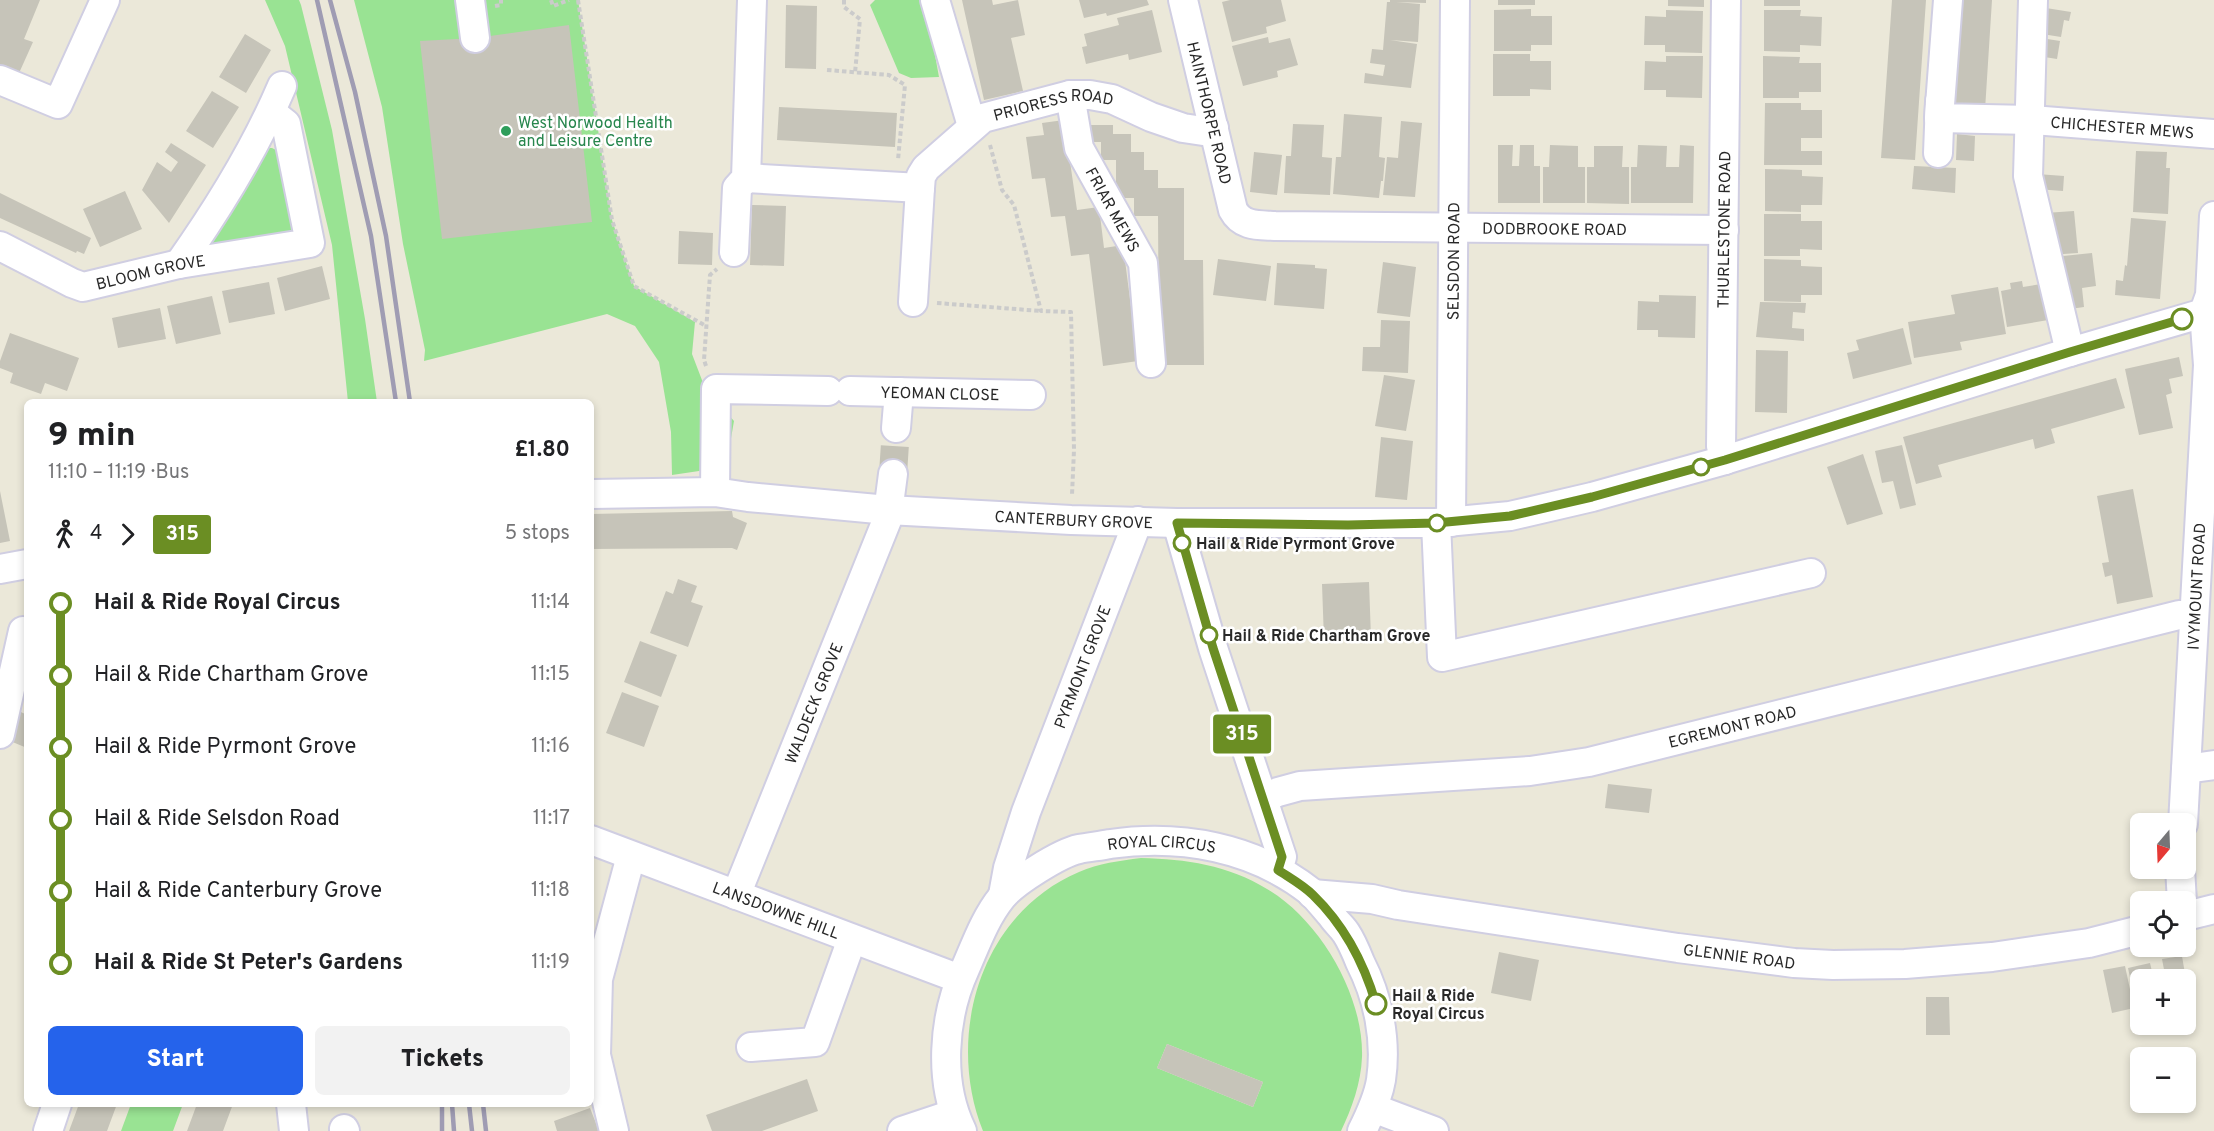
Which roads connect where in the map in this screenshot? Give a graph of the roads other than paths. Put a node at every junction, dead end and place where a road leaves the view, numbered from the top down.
1 (105, 0) edge
2 (470, 0) edge
3 (752, 0) edge
4 (935, 0) edge
5 (1183, 0) edge
6 (1455, 0) edge
7 (1726, 0) edge
8 (1942, 0) edge
9 (1948, 0) edge
10 (2033, 0) edge
11 (475, 38) dead end
12 (0, 80) edge
13 (282, 86) dead end
14 (1070, 95) junction
15 (271, 112) junction
16 (1940, 118) junction
17 (2031, 120) junction
18 (977, 122) junction
19 (1214, 128) junction
20 (2214, 134) edge
21 (1938, 153) dead end
22 (746, 178) junction
23 (908, 188) junction
24 (2214, 216) edge
25 (1242, 221) joint
26 (1452, 227) junction
27 (1724, 230) junction
28 (0, 246) edge
29 (734, 252) road end
30 (179, 264) junction
31 (913, 302) road end
32 (2209, 311) edge
33 (2070, 352) junction
34 (1150, 363) dead end
35 (899, 392) junction
36 (1031, 395) dead end
37 (2209, 424) edge
38 (896, 428) tunnel mouth
39 (1725, 460) junction
40 (893, 474) tunnel mouth
41 (715, 492) junction
42 (594, 494) edge
43 (888, 510) junction
44 (1138, 521) junction
45 (1177, 523) junction
46 (1443, 523) junction
47 (24, 565) edge
48 (0, 569) edge
49 (1811, 573) dead end
50 (2193, 615) junction
51 (17, 629) edge
52 (0, 734) edge
53 (2214, 765) edge
54 (2186, 769) junction
55 (1264, 798) junction
56 (1026, 813) junction
57 (2184, 813) edge
58 (594, 841) edge
59 (631, 856) junction
60 (1047, 864) junction
61 (1278, 870) junction
62 (1312, 894) junction
63 (736, 895) junction
64 (1003, 895) junction
65 (1398, 905) junction
66 (1346, 933) junction
67 (2130, 933) edge
68 (852, 939) junction
69 (960, 979) junction
70 (751, 1047) dead end
71 (56, 1107) edge
72 (291, 1107) edge
73 (1368, 1119) edge
74 (958, 1122) edge
75 (48, 1131) edge
76 (294, 1131) edge
77 (614, 1131) edge
78 (902, 1131) edge
79 (1434, 1131) edge

1 - 12 street
2 - 11 street
3 - 22 street
4 - 18 street
5 - 19 street, HAINTHORPE ROAD
6 - 26 street, SELSDON ROAD
7 - 27 street, THURLESTONE ROAD
8 - 16 street
9 - 16 street
10 - 17 street, CHICHESTER MEWS
13 - 15 street
14 - 18 street, PRIORESS ROAD
14 - 19 street, PRIORESS ROAD
14 - 34 street, FRIAR MEWS
15 - 30 street
15 - 30 street, BLOOM GROVE
16 - 17 street, CHICHESTER MEWS
16 - 21 street
17 - 20 street, CHICHESTER MEWS
17 - 33 street, CHICHESTER MEWS
18 - 23 street, PRIORESS ROAD
19 - 25 street, HAINTHORPE ROAD
22 - 23 street
22 - 29 street
23 - 31 street, PRIORESS ROAD
24 - 32 street, IVYMOUNT ROAD
25 - 26 street, DODBROOKE ROAD
26 - 27 street, DODBROOKE ROAD
26 - 46 street, SELSDON ROAD
27 - 39 street, THURLESTONE ROAD
28 - 30 street, BLOOM GROVE
32 - 33 street, CANTERBURY GROVE
32 - 37 street, IVYMOUNT ROAD
33 - 39 street, CANTERBURY GROVE
35 - 36 street, YEOMAN CLOSE
35 - 38 street
35 - 41 street, YEOMAN CLOSE
37 - 50 street, IVYMOUNT ROAD
39 - 46 street, CANTERBURY GROVE
40 - 43 street, WALDECK GROVE
41 - 42 street, CANTERBURY GROVE
41 - 43 street, CANTERBURY GROVE
43 - 44 street, CANTERBURY GROVE
43 - 63 street, WALDECK GROVE
44 - 45 street, CANTERBURY GROVE
44 - 56 street, PYRMONT GROVE
45 - 46 street, CANTERBURY GROVE
45 - 55 street
46 - 49 street, SELSDON ROAD
47 - 48 street
50 - 54 street, IVYMOUNT ROAD
50 - 55 street, EGREMONT ROAD
51 - 52 street
53 - 54 street
54 - 57 street, IVYMOUNT ROAD
55 - 61 street
56 - 60 street
56 - 64 street, PYRMONT GROVE
58 - 59 street, LANSDOWNE HILL
59 - 63 street, LANSDOWNE HILL
59 - 77 street
60 - 61 street, ROYAL CIRCUS
60 - 64 street, ROYAL CIRCUS
61 - 62 street, ROYAL CIRCUS
62 - 65 street, GLENNIE ROAD
62 - 66 street, ROYAL CIRCUS
63 - 68 street, LANSDOWNE HILL
64 - 69 street, ROYAL CIRCUS
65 - 66 street
65 - 67 street, GLENNIE ROAD
66 - 73 street, ROYAL CIRCUS
68 - 69 street, LANSDOWNE HILL
68 - 70 street
69 - 74 street, ROYAL CIRCUS
71 - 75 street
72 - 76 street
73 - 79 street
74 - 78 street

